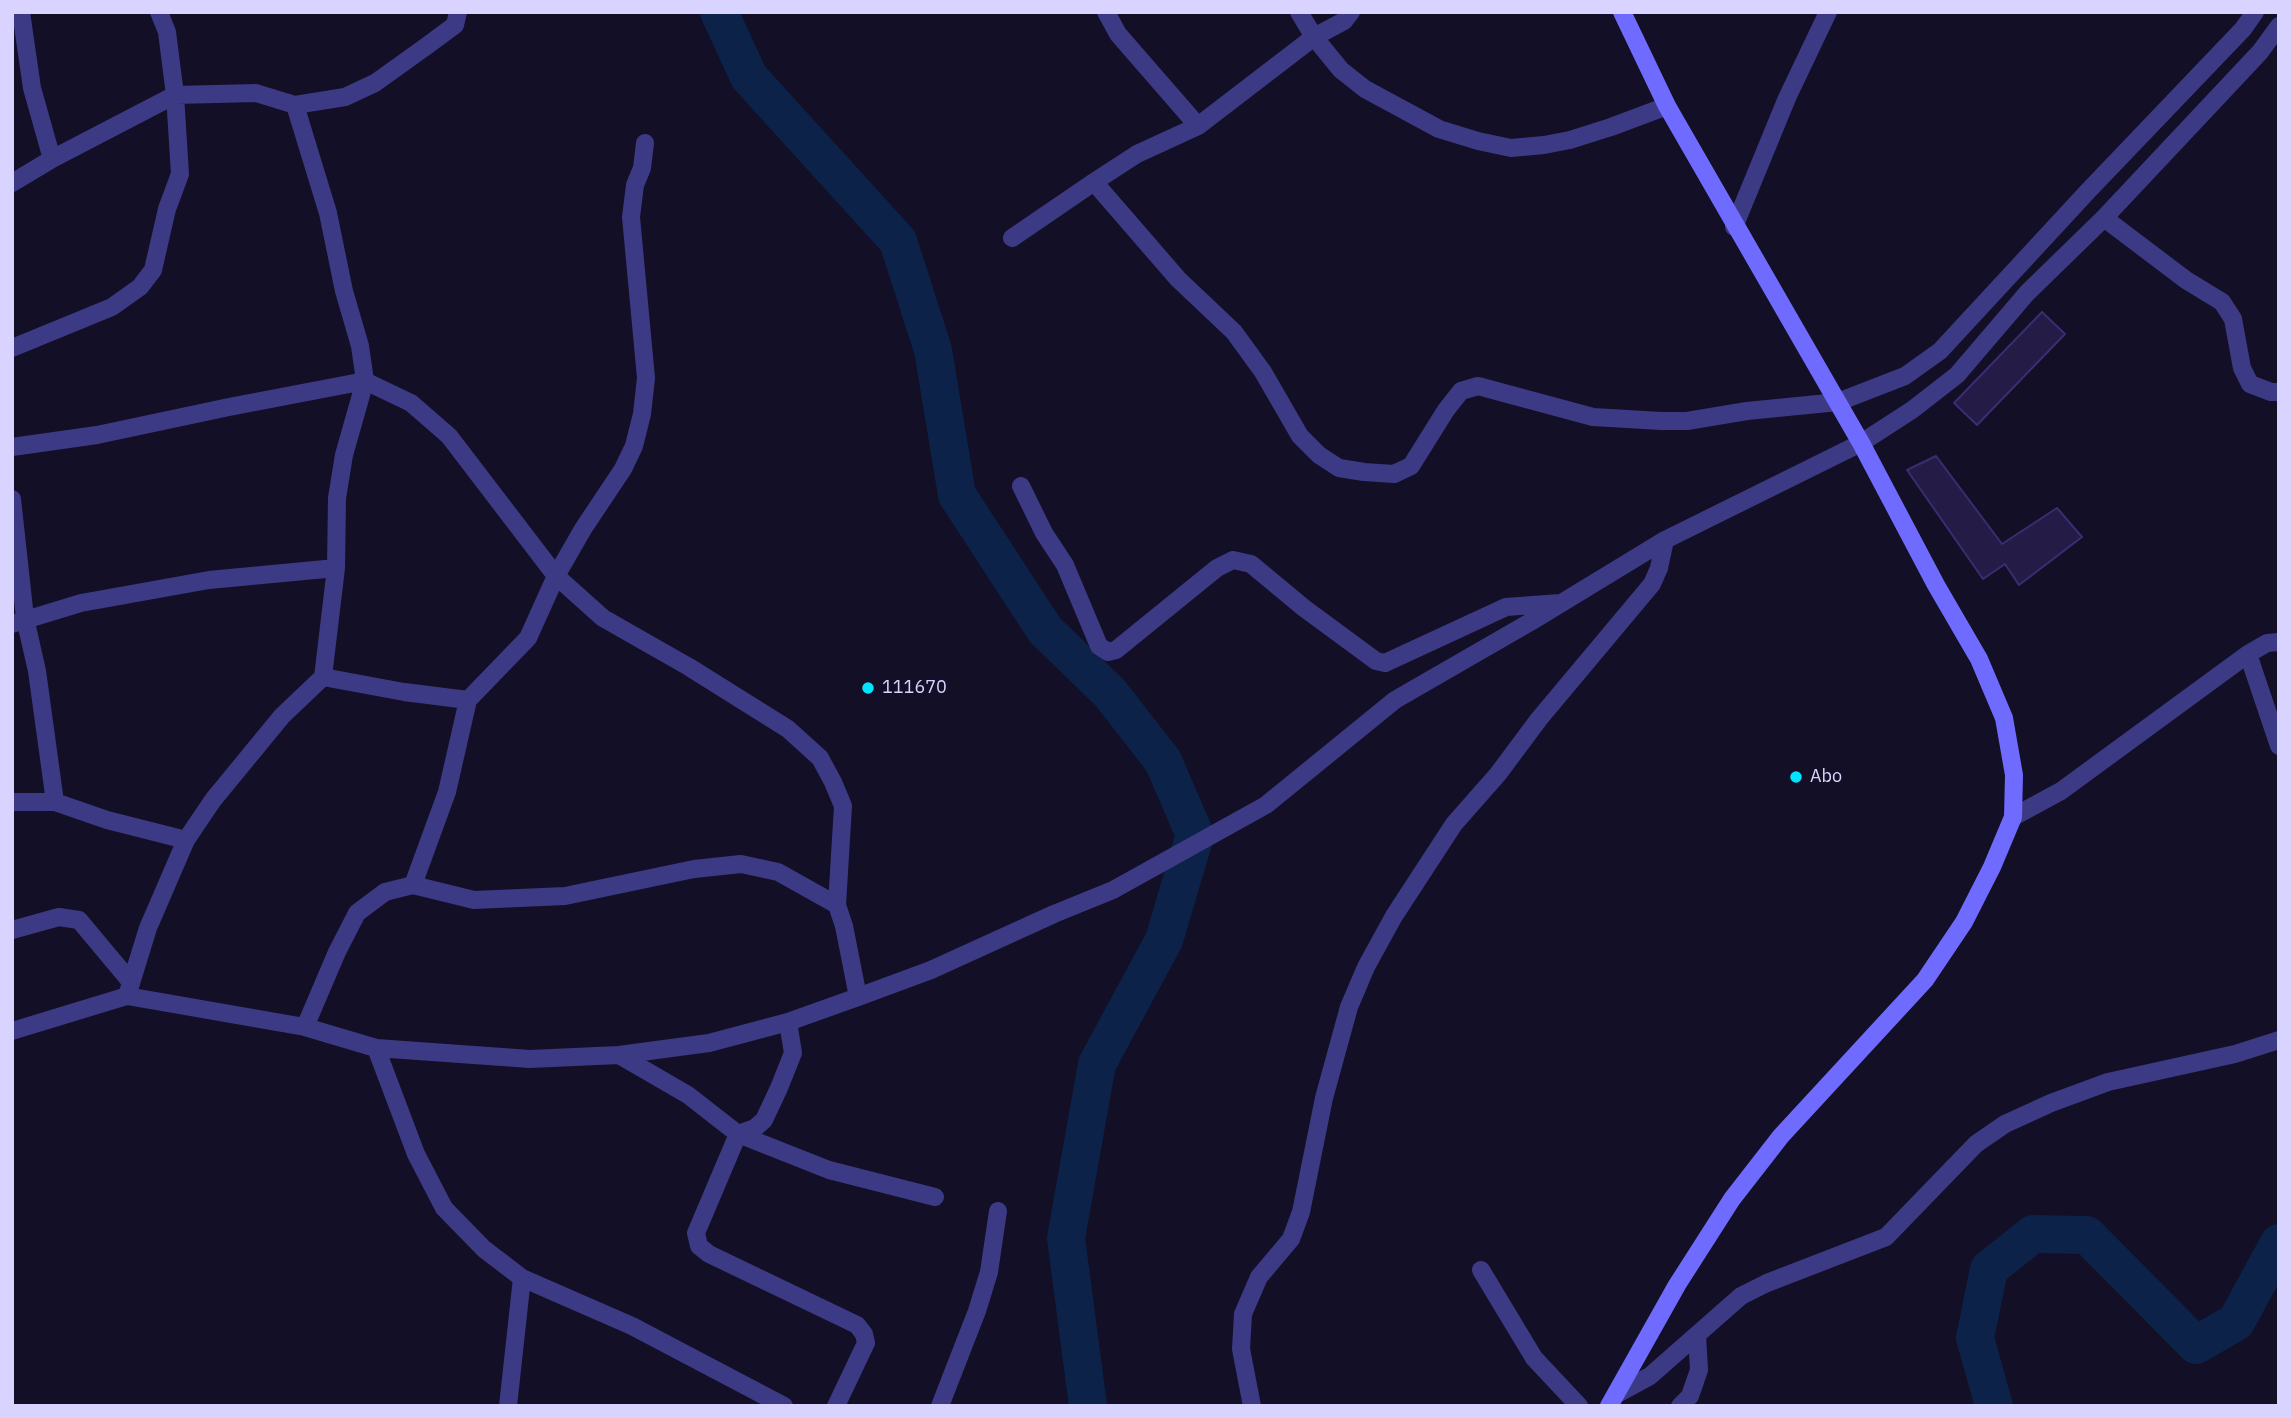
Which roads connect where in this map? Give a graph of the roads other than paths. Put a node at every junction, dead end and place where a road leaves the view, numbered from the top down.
1 (20, 12) edge
2 (159, 12) edge
3 (458, 12) edge
4 (1106, 12) edge
5 (1298, 12) edge
6 (1351, 12) edge
7 (1622, 12) edge
8 (1828, 12) edge
9 (2255, 12) edge
10 (2279, 26) edge
11 (1314, 37) junction
12 (175, 94) junction
13 (295, 105) junction
14 (1667, 106) junction
15 (1198, 126) junction
16 (645, 143) dead end
17 (52, 159) junction
18 (1094, 182) junction
19 (12, 183) edge
20 (2104, 218) junction
21 (1734, 226) junction
22 (1012, 238) dead end
23 (12, 348) edge
24 (365, 381) junction
25 (2279, 392) edge
26 (1838, 402) junction
27 (1861, 443) junction
28 (12, 447) edge
29 (1021, 486) dead end
30 (12, 502) edge
31 (1665, 540) junction
32 (336, 568) junction
33 (556, 576) junction
34 (1563, 603) junction
35 (19, 621) edge
36 (2279, 642) edge
37 (2248, 654) junction
38 (323, 677) junction
39 (468, 700) junction
40 (2279, 746) edge
41 (12, 802) edge
42 (55, 802) junction
43 (2013, 817) junction
44 (186, 840) junction
45 (413, 885) junction
46 (837, 905) junction
47 (12, 930) edge
48 (128, 988) junction
49 (858, 997) junction
50 (788, 1022) junction
51 (305, 1027) junction
52 (12, 1031) edge
53 (2279, 1040) edge
54 (376, 1048) junction
55 (619, 1055) junction
56 (738, 1134) junction
57 (934, 1197) dead end
58 (998, 1210) dead end
59 (1481, 1269) dead end
60 (522, 1278) junction
61 (1697, 1335) junction
62 (1613, 1400) edge
63 (508, 1406) edge
64 (784, 1406) edge
65 (836, 1406) edge
66 (940, 1406) edge
67 (1252, 1406) edge
68 (1579, 1406) edge
69 (1680, 1406) edge

1 - 17 street
2 - 12 street
3 - 13 street
4 - 15 street
5 - 11 street
6 - 11 street
7 - 14 main road
8 - 21 street
9 - 26 street
10 - 20 street
11 - 14 street
11 - 15 street
12 - 13 street
12 - 17 street
12 - 23 street
13 - 24 street
14 - 21 main road
15 - 18 street
16 - 33 street
17 - 19 street
18 - 22 street
18 - 26 street
20 - 25 street
20 - 27 street
21 - 26 main road
24 - 28 street
24 - 32 street
24 - 33 street
26 - 27 main road
27 - 31 street
27 - 43 main road
29 - 34 street
30 - 35 street
31 - 34 street
31 - 67 street
32 - 35 street
32 - 38 street
33 - 39 street
33 - 46 street
34 - 49 street
35 - 42 street
36 - 37 street
37 - 40 street
37 - 43 street
38 - 39 street
38 - 44 street
39 - 45 street
41 - 42 street
42 - 44 street
43 - 62 main road
44 - 48 street
45 - 46 street
45 - 51 street
46 - 49 street
47 - 48 street
48 - 51 street
48 - 52 street
49 - 50 street
50 - 55 street
50 - 56 street
51 - 54 street
53 - 61 street
54 - 55 street
54 - 60 street
55 - 56 street
56 - 57 street
56 - 65 street
58 - 66 street
59 - 68 street
60 - 63 street
60 - 64 street
61 - 62 street
61 - 69 street

